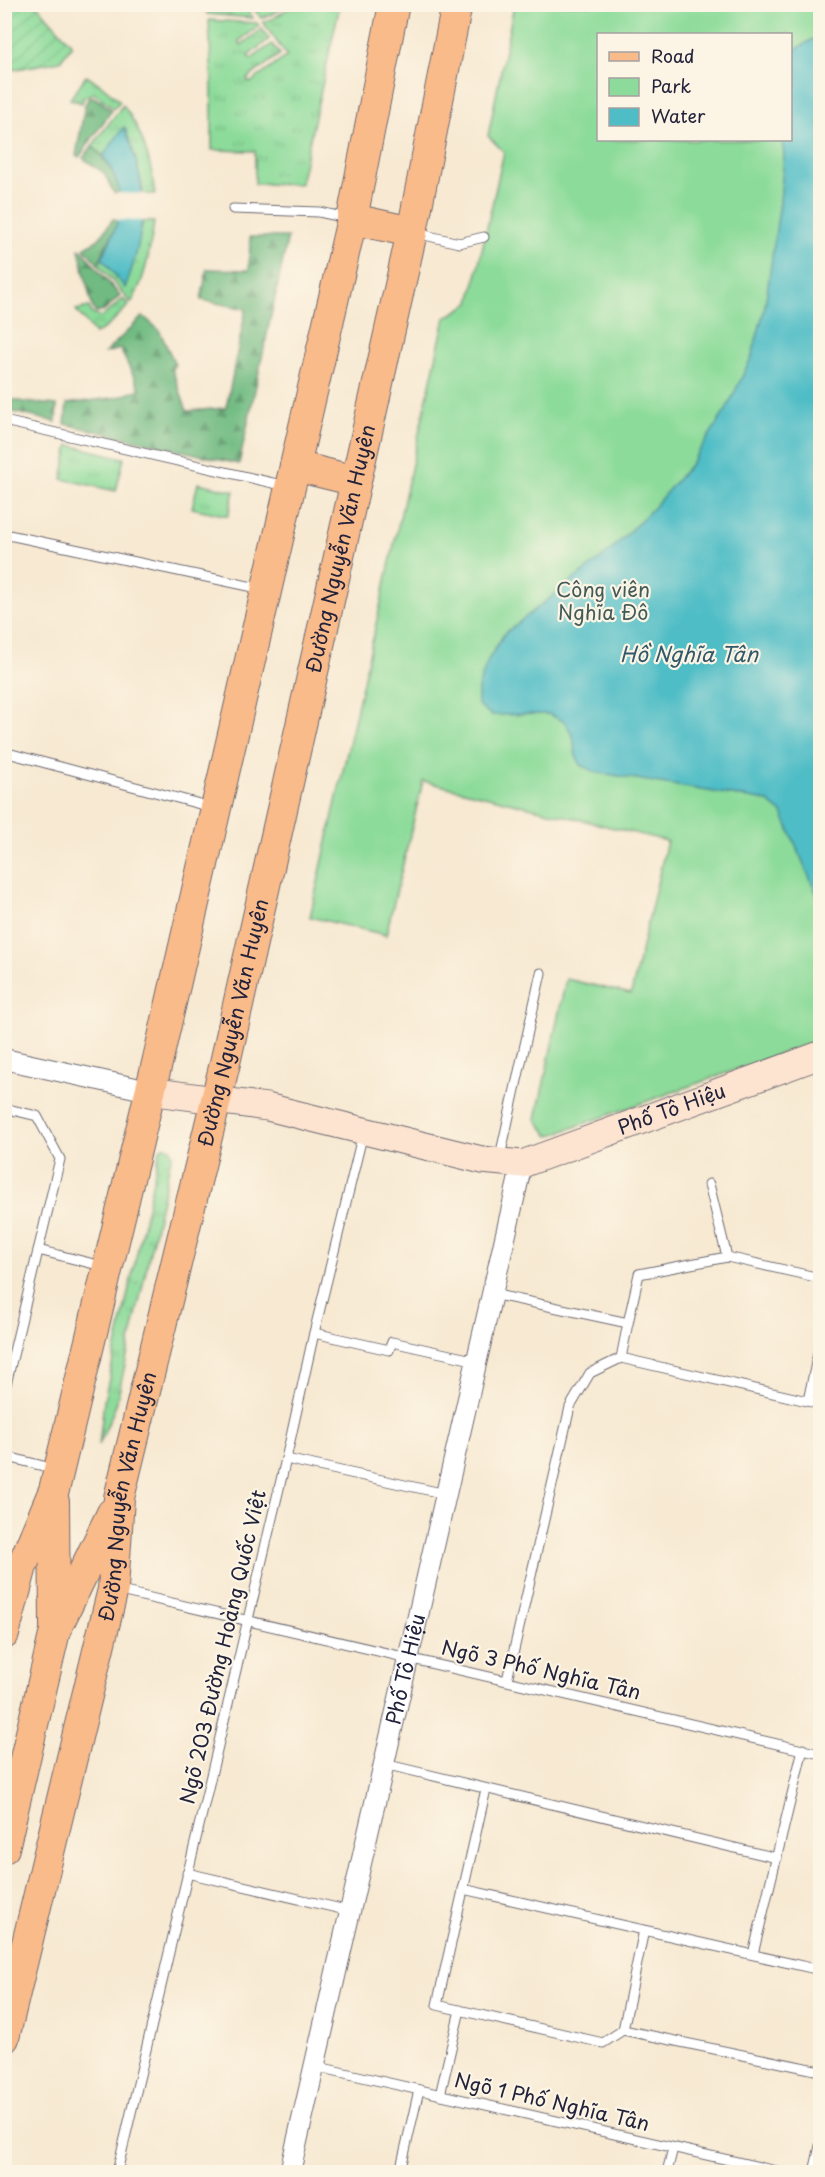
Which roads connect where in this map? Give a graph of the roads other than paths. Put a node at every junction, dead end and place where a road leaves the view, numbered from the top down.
1 (394, 4) edge
2 (457, 4) edge
3 (233, 209) dead end
4 (352, 219) junction
5 (412, 232) junction
6 (484, 237) dead end
7 (4, 421) edge
8 (292, 476) junction
9 (356, 481) junction
10 (4, 534) edge
11 (268, 590) junction
12 (4, 752) edge
13 (217, 808) junction
14 (541, 973) dead end
15 (820, 1055) edge
16 (4, 1059) edge
17 (149, 1091) junction
18 (216, 1100) junction
19 (4, 1108) edge
20 (364, 1130) junction
21 (510, 1164) junction
22 (708, 1184) dead end
23 (38, 1250) junction
24 (727, 1257) junction
25 (108, 1268) junction
26 (820, 1278) edge
27 (492, 1294) junction
28 (627, 1323) junction
29 (314, 1333) junction
30 (820, 1344) edge
31 (621, 1358) junction
32 (477, 1361) junction
33 (4, 1393) edge
34 (808, 1401) junction
35 (820, 1404) edge
36 (4, 1456) edge
37 (286, 1459) junction
38 (56, 1480) junction
39 (446, 1494) junction
40 (119, 1498) junction
41 (113, 1590) junction
42 (248, 1620) junction
43 (55, 1631) junction
44 (4, 1634) edge
45 (408, 1657) junction
46 (507, 1680) junction
47 (803, 1749) junction
48 (820, 1754) edge
49 (384, 1764) junction
50 (486, 1789) junction
51 (4, 1848) edge
52 (777, 1858) junction
53 (187, 1873) junction
54 (463, 1889) junction
55 (350, 1911) junction
56 (644, 1930) junction
57 (753, 1954) junction
58 (820, 1970) edge
59 (460, 2010) junction
60 (622, 2030) junction
61 (4, 2038) edge
62 (314, 2066) junction
63 (820, 2071) edge
64 (419, 2090) junction
65 (440, 2095) junction
66 (820, 2146) edge
67 (673, 2148) junction
68 (117, 2172) edge
69 (290, 2172) edge
70 (400, 2172) edge
71 (667, 2172) edge
72 (781, 2172) edge
73 (814, 2172) edge

1 - 4 main road
2 - 5 main road, Đường Nguyễn Văn Huyên
3 - 4 lane
4 - 5 main road
4 - 8 main road
5 - 6 lane
5 - 9 main road, Đường Nguyễn Văn Huyên
7 - 8 lane
8 - 9 main road
8 - 11 main road
9 - 18 main road, Đường Nguyễn Văn Huyên
10 - 11 lane
11 - 13 main road
12 - 13 lane
13 - 17 main road
14 - 21 lane
15 - 21 street, Phố Tô Hiệu
16 - 17 street
17 - 18 street
17 - 25 main road
18 - 20 street
18 - 40 main road, Đường Nguyễn Văn Huyên
19 - 23 lane
20 - 21 street
20 - 29 lane, Ngõ 203 Đường Hoàng Quốc Việt
21 - 27 street, Phố Tô Hiệu
22 - 24 lane
23 - 25 lane
23 - 33 lane
24 - 26 lane
24 - 28 lane
25 - 38 main road
27 - 28 lane
27 - 32 street, Phố Tô Hiệu
28 - 31 lane
29 - 32 lane
29 - 37 lane, Ngõ 203 Đường Hoàng Quốc Việt
30 - 34 lane
31 - 34 lane
31 - 46 lane
32 - 39 street, Phố Tô Hiệu
34 - 35 lane
36 - 38 lane
37 - 39 lane
37 - 42 lane, Ngõ 203 Đường Hoàng Quốc Việt
38 - 43 main road
38 - 44 main road
39 - 45 street, Phố Tô Hiệu
40 - 41 main road, Đường Nguyễn Văn Huyên
40 - 43 main road
41 - 42 lane, Ngõ 3 Phố Nghĩa Tân
41 - 61 main road, Đường Nguyễn Văn Huyên
42 - 45 lane, Ngõ 3 Phố Nghĩa Tân
42 - 53 lane, Ngõ 203 Đường Hoàng Quốc Việt
43 - 51 main road
45 - 46 lane, Ngõ 3 Phố Nghĩa Tân
45 - 49 street, Phố Tô Hiệu
46 - 47 lane, Ngõ 3 Phố Nghĩa Tân
47 - 48 lane, Ngõ 3 Phố Nghĩa Tân
47 - 52 lane
49 - 50 lane
49 - 55 street, Phố Tô Hiệu
50 - 52 lane
50 - 54 lane
52 - 57 lane
53 - 55 lane
53 - 68 lane, Ngõ 203 Đường Hoàng Quốc Việt
54 - 56 lane
54 - 59 lane
55 - 62 street, Phố Tô Hiệu
56 - 57 lane
56 - 60 lane
57 - 58 lane
59 - 60 lane
59 - 65 lane
60 - 63 lane
62 - 64 lane, Ngõ 1 Phố Nghĩa Tân
62 - 69 street, Phố Tô Hiệu
64 - 65 lane, Ngõ 1 Phố Nghĩa Tân
64 - 70 lane
65 - 67 lane, Ngõ 1 Phố Nghĩa Tân
66 - 73 lane
67 - 71 lane
67 - 72 lane, Ngõ 1 Phố Nghĩa Tân

